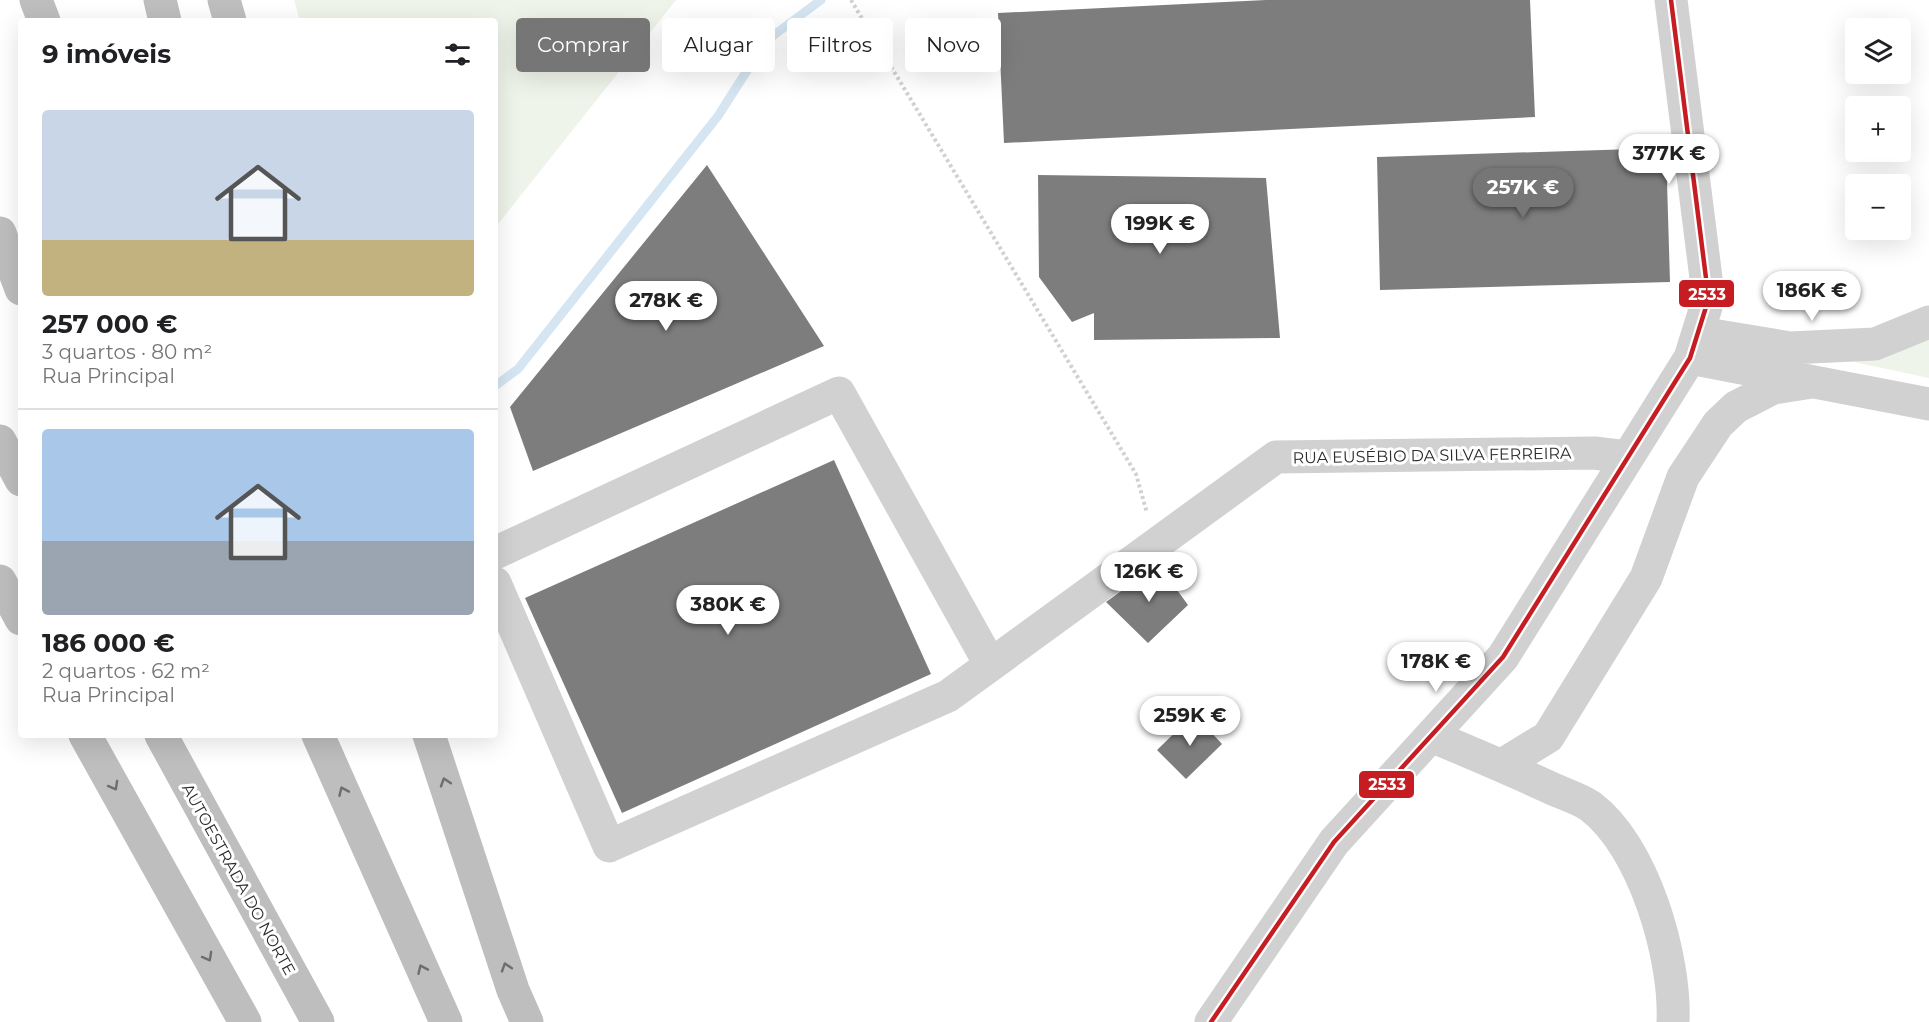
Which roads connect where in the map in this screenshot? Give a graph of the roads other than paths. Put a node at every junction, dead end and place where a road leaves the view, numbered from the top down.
1 (36, 0) edge
2 (160, 0) edge
3 (224, 0) edge
4 (1671, 0) edge
5 (43, 18) edge
6 (164, 18) edge
7 (229, 18) edge
8 (0, 233) edge
9 (18, 281) edge
10 (1929, 322) edge
11 (1695, 345) junction
12 (1812, 382) junction
13 (1929, 404) edge
14 (0, 441) edge
15 (1628, 457) junction
16 (18, 474) edge
17 (498, 552) edge
18 (0, 581) edge
19 (498, 590) edge
20 (18, 614) edge
21 (1000, 656) junction
22 (1431, 736) junction
23 (87, 738) edge
24 (163, 738) edge
25 (319, 738) edge
26 (430, 738) edge
27 (1502, 765) junction
28 (245, 1022) edge
29 (318, 1022) edge
30 (446, 1022) edge
31 (527, 1022) edge
32 (1211, 1022) edge
33 (1673, 1022) edge

1 - 5 highway
2 - 6 highway
3 - 7 highway
4 - 11 street
8 - 9 highway
10 - 11 street
11 - 12 street
11 - 15 street
12 - 13 street
12 - 27 street
14 - 16 highway
15 - 21 street, RUA EUSÉBIO DA SILVA FERREIRA
15 - 22 street
17 - 21 street
18 - 20 highway
19 - 21 street, RUA EUSÉBIO DA SILVA FERREIRA
22 - 27 street
22 - 32 street
23 -> 28 highway
24 - 29 highway, AUTOESTRADA DO NORTE
30 -> 25 highway
31 -> 26 highway
27 - 33 street

